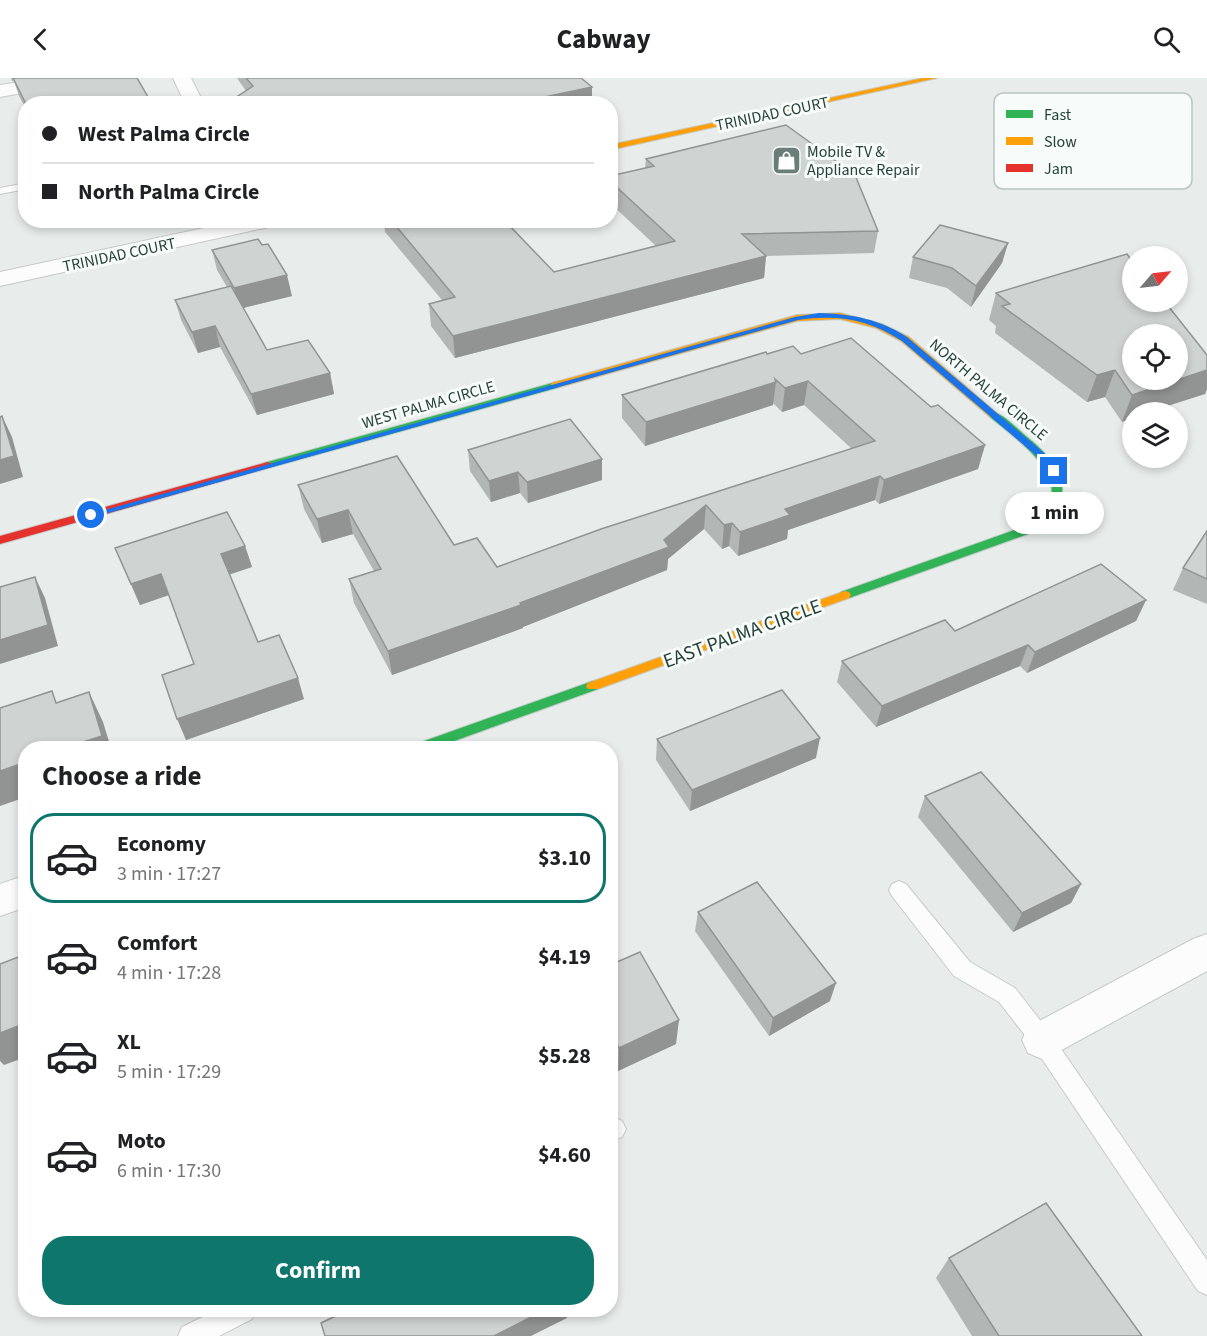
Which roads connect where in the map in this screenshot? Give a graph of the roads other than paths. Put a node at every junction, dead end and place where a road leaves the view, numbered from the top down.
1 (78, 78) edge
2 (182, 78) edge
3 (933, 78) edge
4 (0, 91) edge
5 (191, 96) edge
6 (618, 146) edge
7 (18, 188) edge
8 (0, 191) edge
9 (236, 228) edge
10 (0, 279) edge
11 (867, 320) joint
12 (1056, 506) joint
13 (0, 540) edge
14 (440, 741) edge
15 (899, 890) dead end
16 (18, 894) edge
17 (0, 900) edge
18 (1207, 951) edge
19 (1042, 1040) junction
20 (1207, 1282) edge
21 (229, 1317) edge
22 (191, 1336) edge

1 - 4 street
2 - 5 street
3 - 6 street, TRINIDAD COURT
7 - 8 lane
9 - 10 street, TRINIDAD COURT
11 - 12 street, NORTH PALMA CIRCLE
11 - 13 street, WEST PALMA CIRCLE
12 - 14 street, EAST PALMA CIRCLE
15 - 19 lane
16 - 17 street
18 - 19 street
19 - 20 lane
21 - 22 lane

